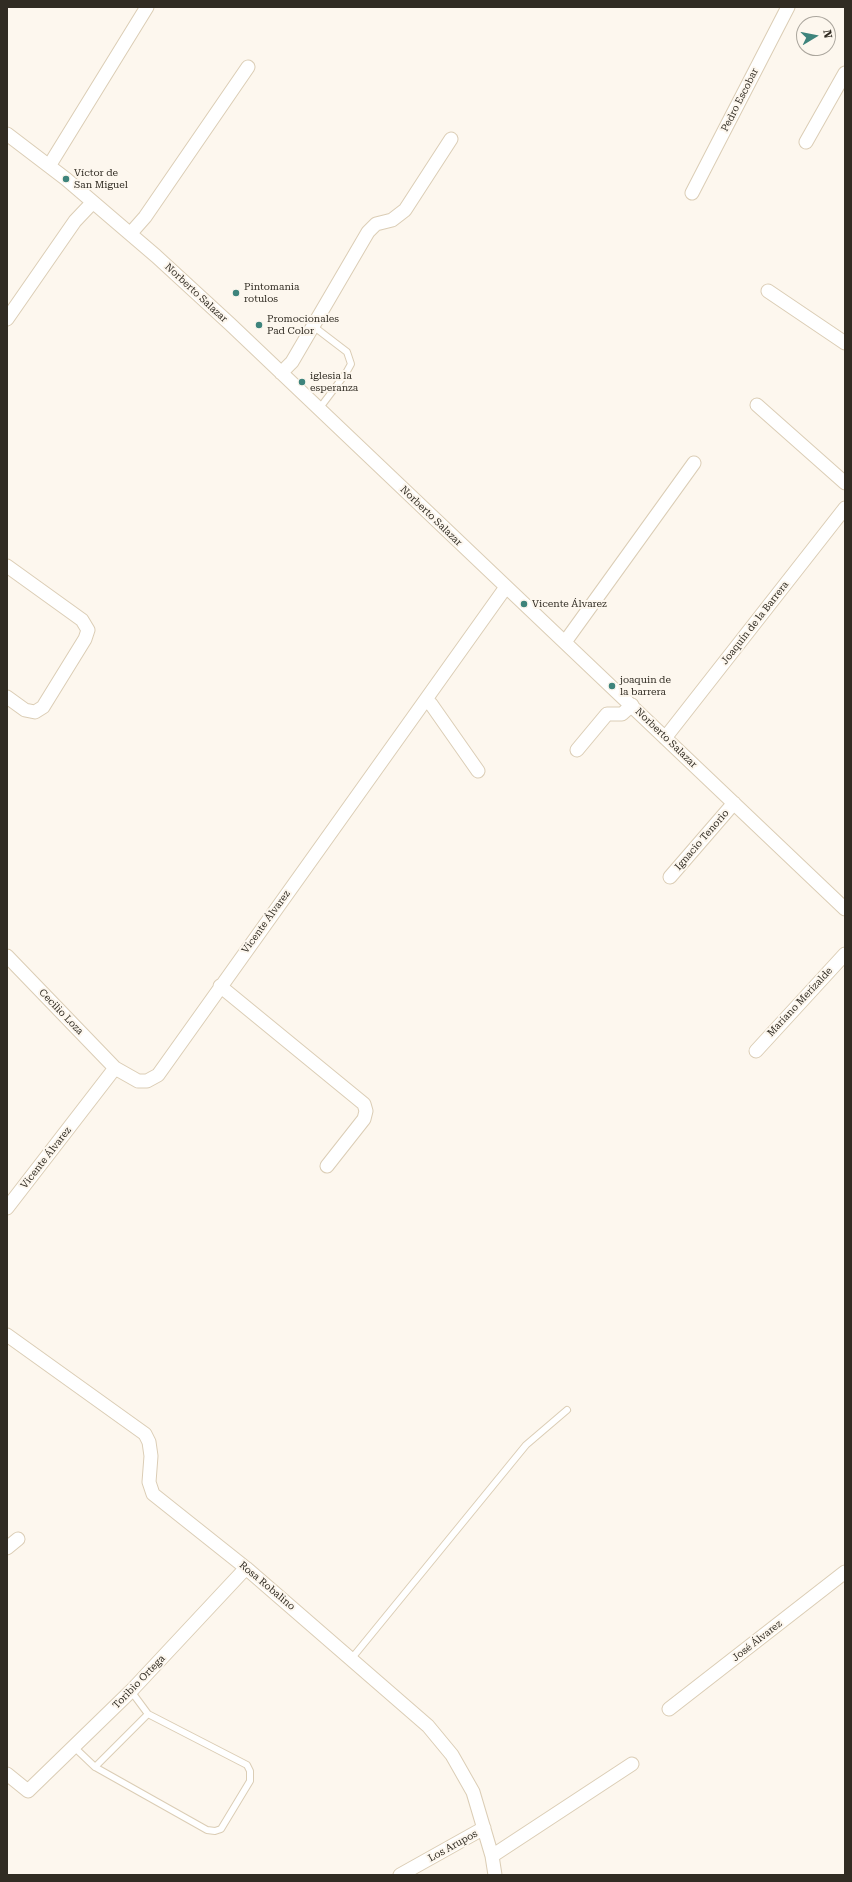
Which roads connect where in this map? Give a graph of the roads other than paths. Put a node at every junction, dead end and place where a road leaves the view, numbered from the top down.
1 (147, 7) edge
2 (788, 7) edge
3 (248, 67) dead end
4 (845, 73) edge
5 (7, 134) edge
6 (451, 139) dead end
7 (806, 142) dead end
8 (49, 166) junction
9 (692, 193) dead end
10 (92, 202) junction
11 (130, 234) junction
12 (768, 291) dead end
13 (7, 320) edge
14 (313, 326) junction
15 (845, 343) edge
16 (282, 374) junction
17 (757, 405) dead end
18 (319, 409) junction
19 (694, 464) dead end
20 (845, 483) edge
21 (845, 508) edge
22 (7, 566) edge
23 (506, 587) junction
24 (566, 642) junction
25 (7, 697) edge
26 (426, 699) junction
27 (632, 705) junction
28 (665, 738) junction
29 (577, 750) dead end
30 (478, 771) dead end
31 (734, 804) junction
32 (670, 877) dead end
33 (845, 908) edge
34 (845, 954) edge
35 (7, 956) edge
36 (220, 986) junction
37 (756, 1051) dead end
38 (115, 1068) junction
39 (327, 1166) dead end
40 (7, 1208) edge
41 (7, 1335) edge
42 (567, 1410) dead end
43 (18, 1539) dead end
44 (7, 1548) edge
45 (246, 1568) junction
46 (845, 1572) edge
47 (352, 1658) junction
48 (131, 1692) junction
49 (669, 1710) dead end
50 (148, 1714) junction
51 (74, 1747) junction
52 (632, 1764) dead end
53 (95, 1767) junction
54 (7, 1774) edge
55 (484, 1828) junction
56 (492, 1856) junction
57 (400, 1875) edge
58 (495, 1875) edge

1 - 8 street
2 - 9 street, Pedro Escobar
3 - 11 street
4 - 7 street
5 - 8 street, Norberto Salazar
6 - 14 street
8 - 10 street, Norberto Salazar
10 - 11 street, Norberto Salazar
10 - 13 street
11 - 16 street, Norberto Salazar
12 - 15 street
14 - 16 street
14 - 18 lane
16 - 18 street, Norberto Salazar
17 - 20 street
18 - 23 street, Norberto Salazar
19 - 24 street
21 - 28 street, Joaquín de la Barrera
22 - 25 street
23 - 24 street, Norberto Salazar
23 - 26 street, Vicente Álvarez
24 - 27 street, Norberto Salazar
26 - 30 street
26 - 36 street, Vicente Álvarez
27 - 28 street, Norberto Salazar
27 - 29 street
28 - 31 street, Norberto Salazar
31 - 32 street, Ignacio Tenorio
31 - 33 street, Norberto Salazar
34 - 37 street, Mariano Merizalde
35 - 38 street, Cecilio Loza
36 - 38 street, Vicente Álvarez
36 - 39 street
38 - 40 street, Vicente Álvarez
41 - 45 street, Rosa Robalino
42 - 47 lane
43 - 44 street
45 - 47 street, Rosa Robalino
45 - 48 street, Toribio Ortega
46 - 49 street, José Álvarez
47 - 55 street, Rosa Robalino
48 - 50 lane
48 - 51 street, Toribio Ortega
50 - 53 lane
50 - 53 lane
51 - 53 lane
51 - 54 street, Toribio Ortega
52 - 56 street
55 - 56 street, Rosa Robalino
55 - 57 street, Los Arupos
56 - 58 street, Rosa Robalino

